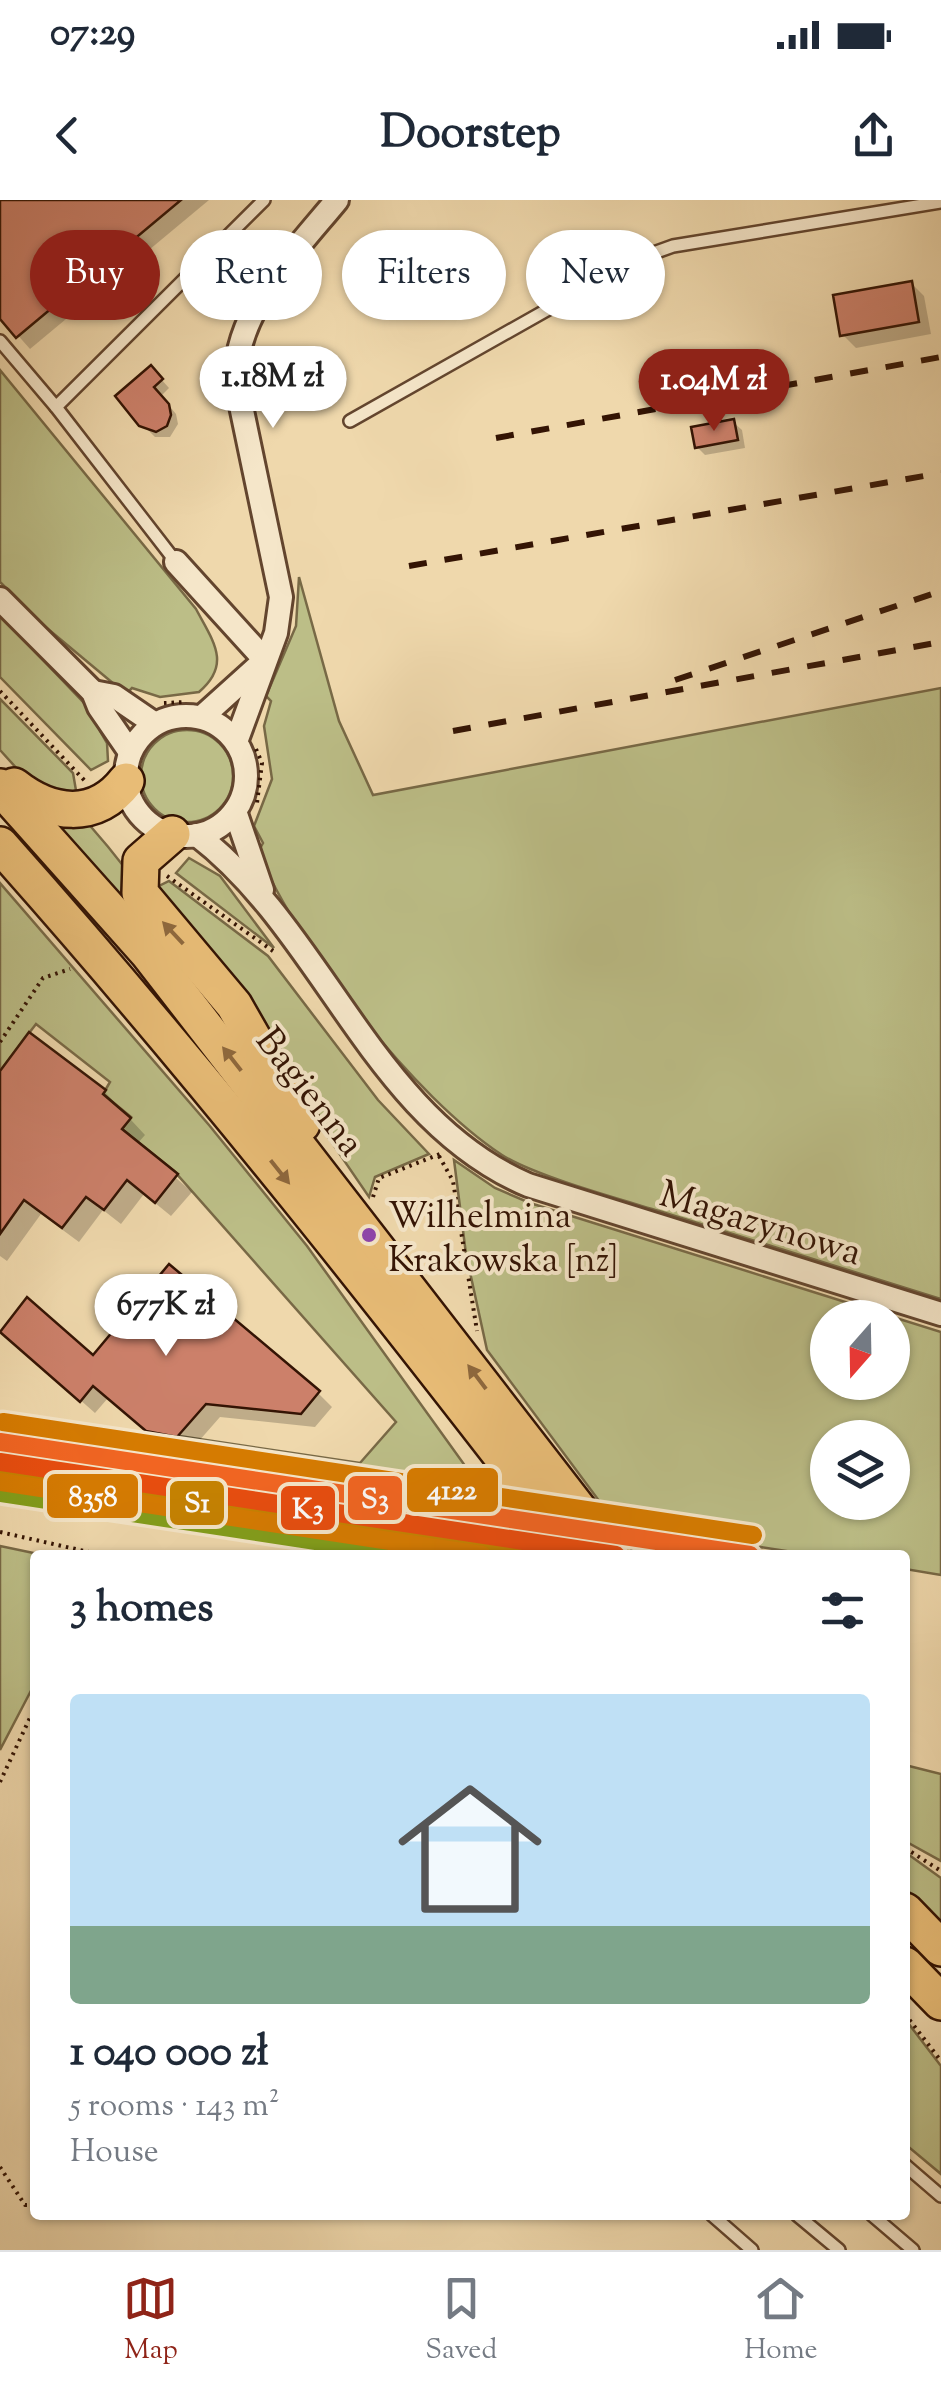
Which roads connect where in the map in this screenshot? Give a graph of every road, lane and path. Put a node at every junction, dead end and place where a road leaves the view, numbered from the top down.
1 (264, 200) edge
2 (338, 200) edge
3 (941, 202) edge
4 (0, 341) edge
5 (56, 407) junction
6 (350, 420) dead end
7 (176, 562) joint
8 (0, 599) edge
9 (265, 660) junction
10 (94, 692) junction
11 (132, 706) junction
12 (197, 709) junction
13 (155, 724) junction
14 (244, 741) junction
15 (118, 768) junction
16 (0, 775) edge
17 (85, 780) dead end
18 (0, 787) edge
19 (245, 809) junction
20 (184, 835) junction
21 (0, 845) edge
22 (167, 876) dead end
23 (268, 907) junction
24 (280, 958) dead end
25 (78, 967) dead end
26 (0, 1042) edge
27 (314, 1163) junction
28 (374, 1197) dead end
29 (941, 1314) edge
30 (476, 1326) dead end
31 (521, 1458) junction
32 (0, 1532) edge
33 (80, 1550) edge
34 (575, 1550) edge
35 (609, 1550) edge
36 (30, 1717) edge
37 (0, 1782) edge
38 (910, 1851) edge
39 (941, 1871) edge
40 (910, 1916) edge
41 (941, 1948) edge
42 (921, 1982) edge
43 (910, 2021) edge
44 (941, 2022) edge
45 (941, 2061) edge
46 (0, 2167) edge
47 (910, 2169) edge
48 (941, 2196) edge
49 (30, 2205) edge
50 (718, 2220) edge
51 (803, 2220) edge
52 (878, 2220) edge
53 (752, 2250) edge
54 (839, 2250) edge
55 (913, 2250) edge

1 - 5 lane
2 - 9 street
3 - 6 lane
4 - 5 lane
5 - 7 lane
7 - 9 street
8 - 10 street
9 - 12 street
9 - 14 street
10 - 11 street
10 - 15 street
11 - 12 path
11 - 13 street
12 - 13 street
12 - 14 street
13 - 15 street
14 - 19 street
14 - 19 path
15 - 16 main road
15 - 17 path
15 - 20 street
27 -> 18 main road, Bagienna
19 - 20 street
19 - 23 street, Magazynowa
20 - 23 street, Magazynowa
27 -> 20 main road
21 -> 31 main road, Bagienna
22 - 24 path
23 - 29 street, Magazynowa
25 - 26 path
31 -> 27 main road, Bagienna
28 - 30 path
31 - 34 main road, Bagienna
31 - 35 main road, Bagienna
32 - 33 path
36 - 37 path
38 - 39 path
40 - 41 main road
42 - 44 main road
43 - 45 path
46 - 49 path
47 - 48 lane
50 - 53 lane
51 - 54 lane
52 - 55 lane

